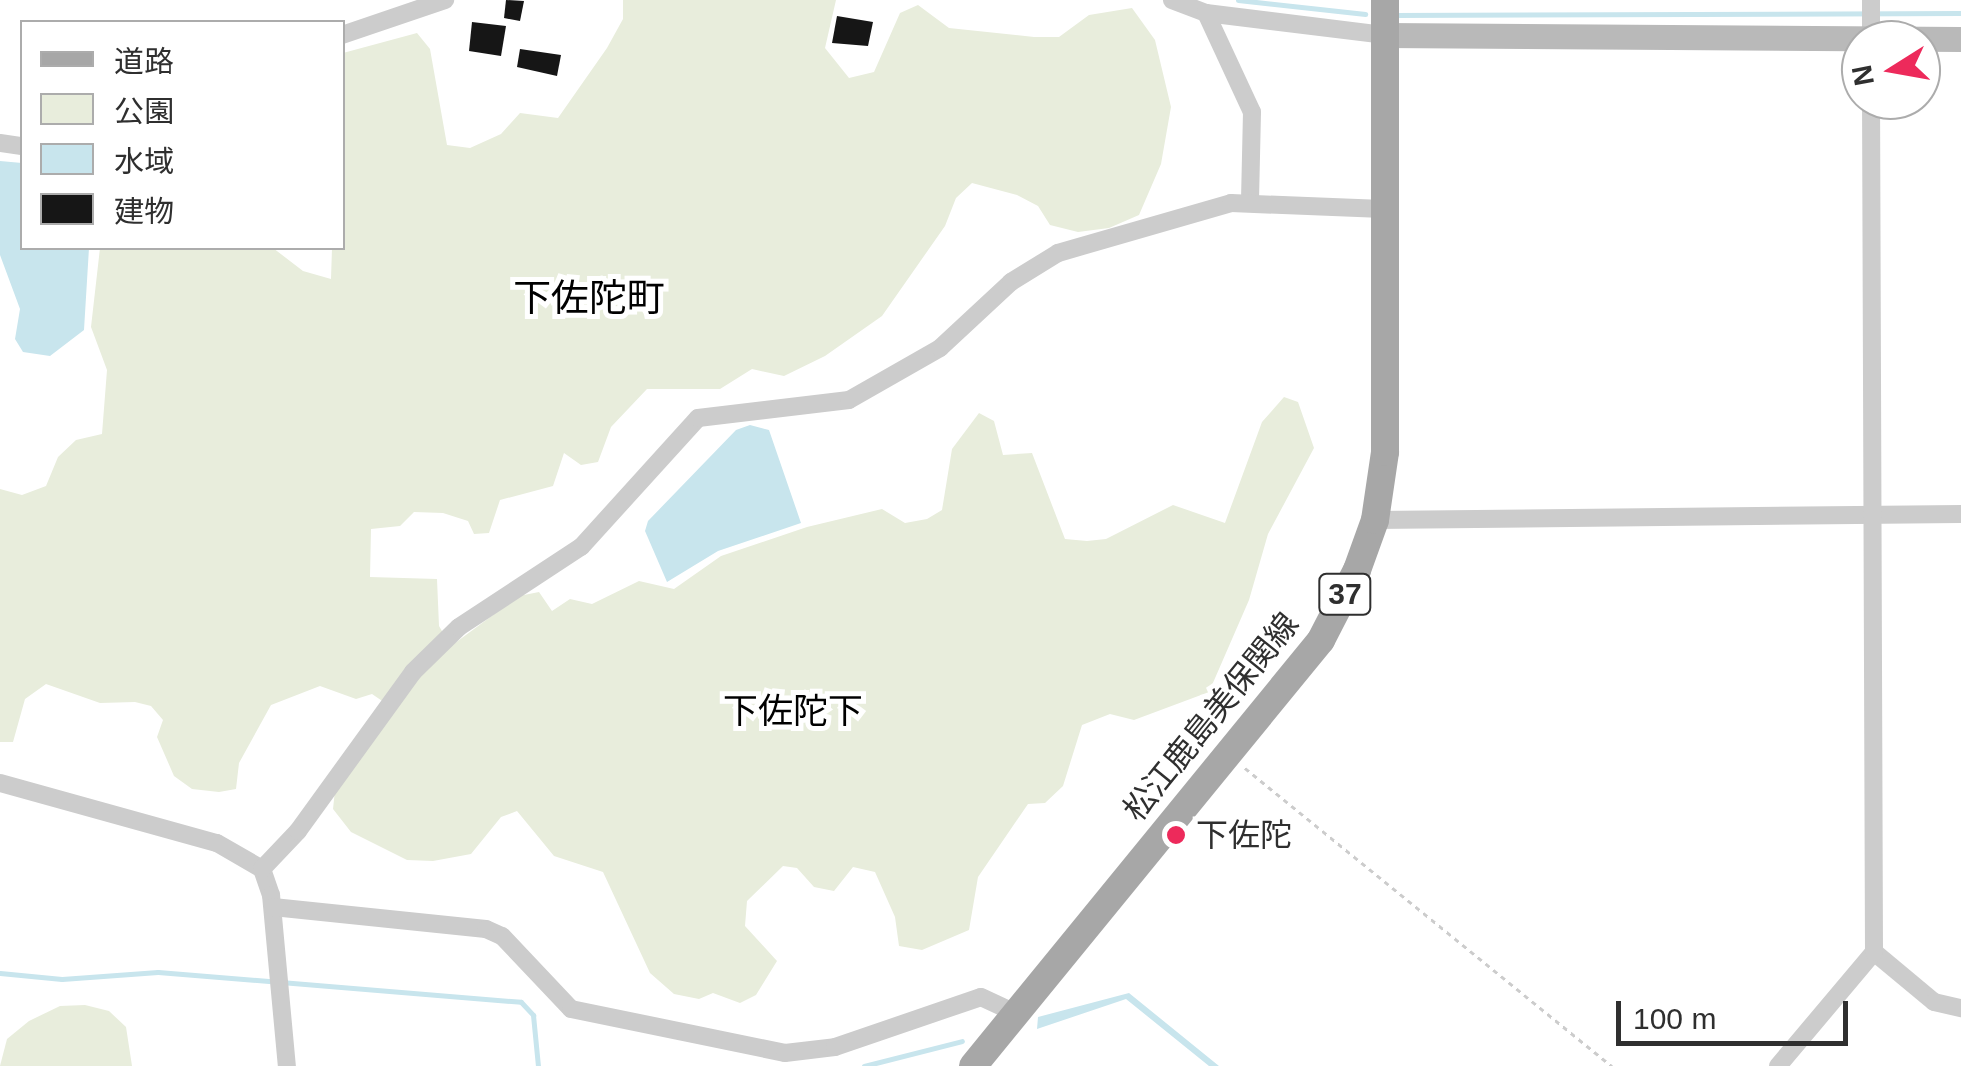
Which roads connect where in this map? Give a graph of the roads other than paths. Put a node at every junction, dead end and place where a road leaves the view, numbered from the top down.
1 (445, 0) edge
2 (1172, 0) edge
3 (1385, 0) edge
4 (1206, 14) junction
5 (345, 34) edge
6 (1384, 35) junction
7 (1841, 40) edge
8 (1871, 120) edge
9 (1250, 200) junction
10 (1382, 209) junction
11 (1872, 514) junction
12 (1961, 514) edge
13 (1375, 520) junction
14 (0, 782) edge
15 (262, 869) junction
16 (273, 907) junction
17 (1874, 952) junction
18 (1961, 1008) edge
19 (1016, 1013) junction
20 (286, 1066) edge
21 (973, 1066) edge
22 (1778, 1066) edge

1 - 5 street
2 - 4 street
3 - 6 main road, 松江鹿島美保関線 / 37
4 - 6 street
4 - 9 street
6 - 7 street
6 - 10 main road, 松江鹿島美保関線 / 37
8 - 11 street
9 - 10 street
9 - 15 street
10 - 13 main road, 松江鹿島美保関線 / 37
11 - 12 street
11 - 13 street
11 - 17 street
13 - 19 main road, 松江鹿島美保関線 / 37
14 - 15 street
15 - 16 street
16 - 19 street
16 - 20 street
17 - 18 street
17 - 22 street
19 - 21 main road, 松江鹿島美保関線 / 37

